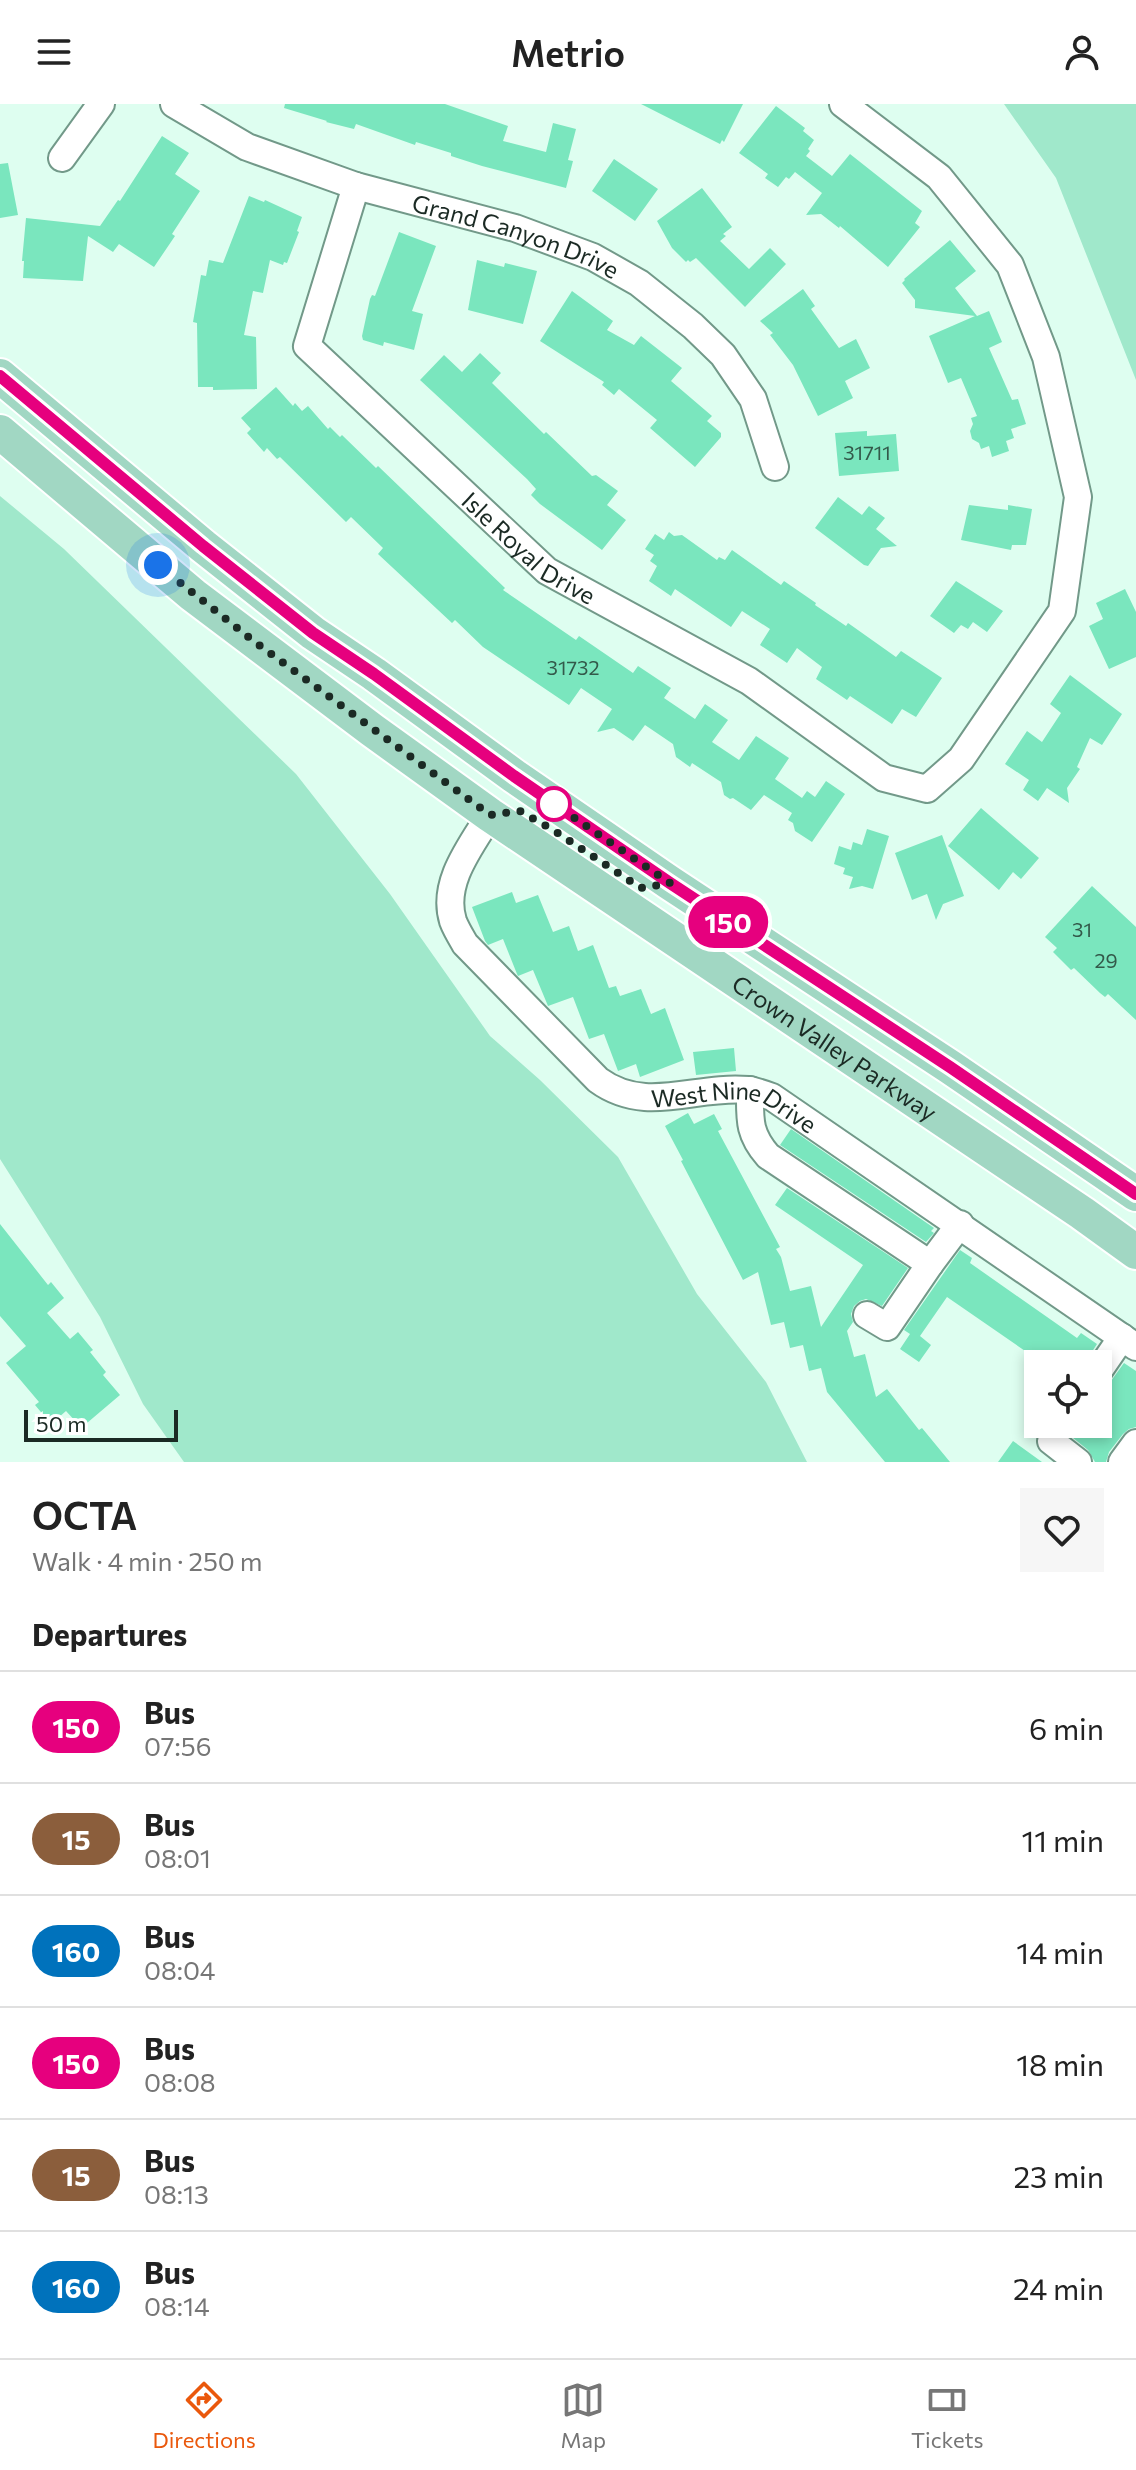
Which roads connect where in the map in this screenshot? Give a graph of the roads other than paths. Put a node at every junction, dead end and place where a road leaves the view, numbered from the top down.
1 (101, 104) edge
2 (174, 104) edge
3 (843, 104) edge
4 (62, 158) dead end
5 (356, 186) junction
6 (0, 376) edge
7 (0, 432) edge
8 (775, 467) dead end
9 (374, 674) junction
10 (490, 815) junction
11 (670, 883) junction
12 (750, 1090) junction
13 (1136, 1194) edge
14 (960, 1224) junction
15 (1136, 1252) edge
16 (930, 1264) junction
17 (885, 1326) dead end
18 (1129, 1342) edge
19 (1112, 1358) edge
20 (1053, 1438) edge
21 (1136, 1443) edge
22 (1078, 1462) edge
23 (1122, 1462) edge

1 - 4 street
2 - 5 street, Grand Canyon Drive
3 - 5 street, Isle Royal Drive
5 - 8 street, Grand Canyon Drive
6 - 9 main road, Crown Valley Parkway
7 - 10 main road, Crown Valley Parkway
9 - 10 main road
9 - 11 main road, Crown Valley Parkway
10 - 11 main road
10 - 12 street, West Nine Drive
10 - 15 main road, Crown Valley Parkway
11 - 13 main road, Crown Valley Parkway
12 - 14 street, West Nine Drive
12 - 16 street
14 - 16 street
14 - 18 street, West Nine Drive
16 - 17 street
18 - 19 street
20 - 22 street
21 - 23 street

